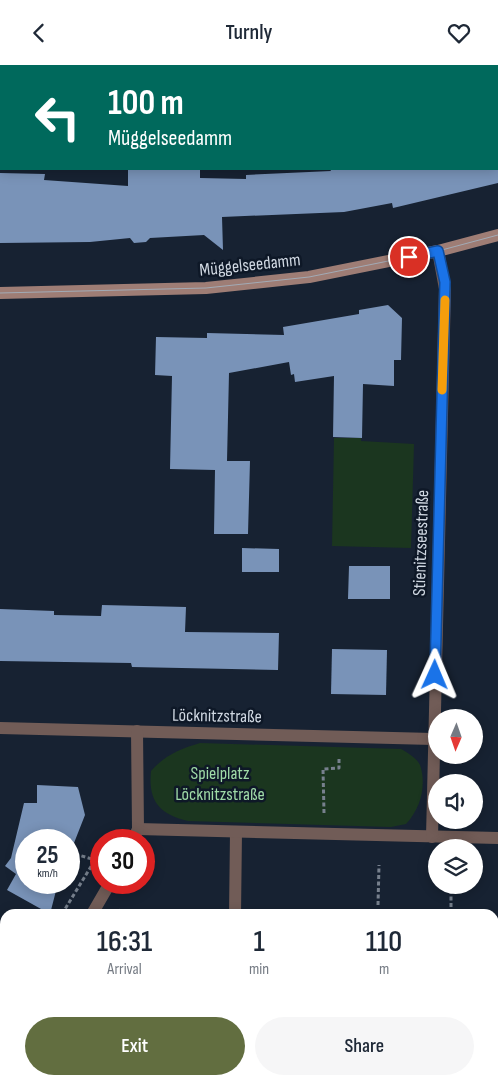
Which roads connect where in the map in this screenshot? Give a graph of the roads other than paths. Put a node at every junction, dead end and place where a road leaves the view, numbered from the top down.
1 (498, 235) edge
2 (438, 251) junction
3 (0, 293) edge
4 (434, 709) edge
5 (0, 728) edge
6 (137, 731) junction
7 (428, 739) edge
8 (433, 764) edge
9 (135, 829) edge
10 (236, 832) junction
11 (155, 834) edge
12 (432, 837) junction
13 (498, 838) edge
14 (104, 894) edge
15 (95, 909) edge
16 (235, 909) edge

1 - 2 main road, Müggelseedamm
2 - 3 main road, Müggelseedamm
2 - 4 street, Stienitzseestraße
5 - 6 street, Löcknitzstraße
6 - 7 street, Löcknitzstraße
6 - 9 street
8 - 12 street, Stienitzseestraße
10 - 11 street
10 - 12 street
10 - 16 street
12 - 13 street
14 - 15 street

